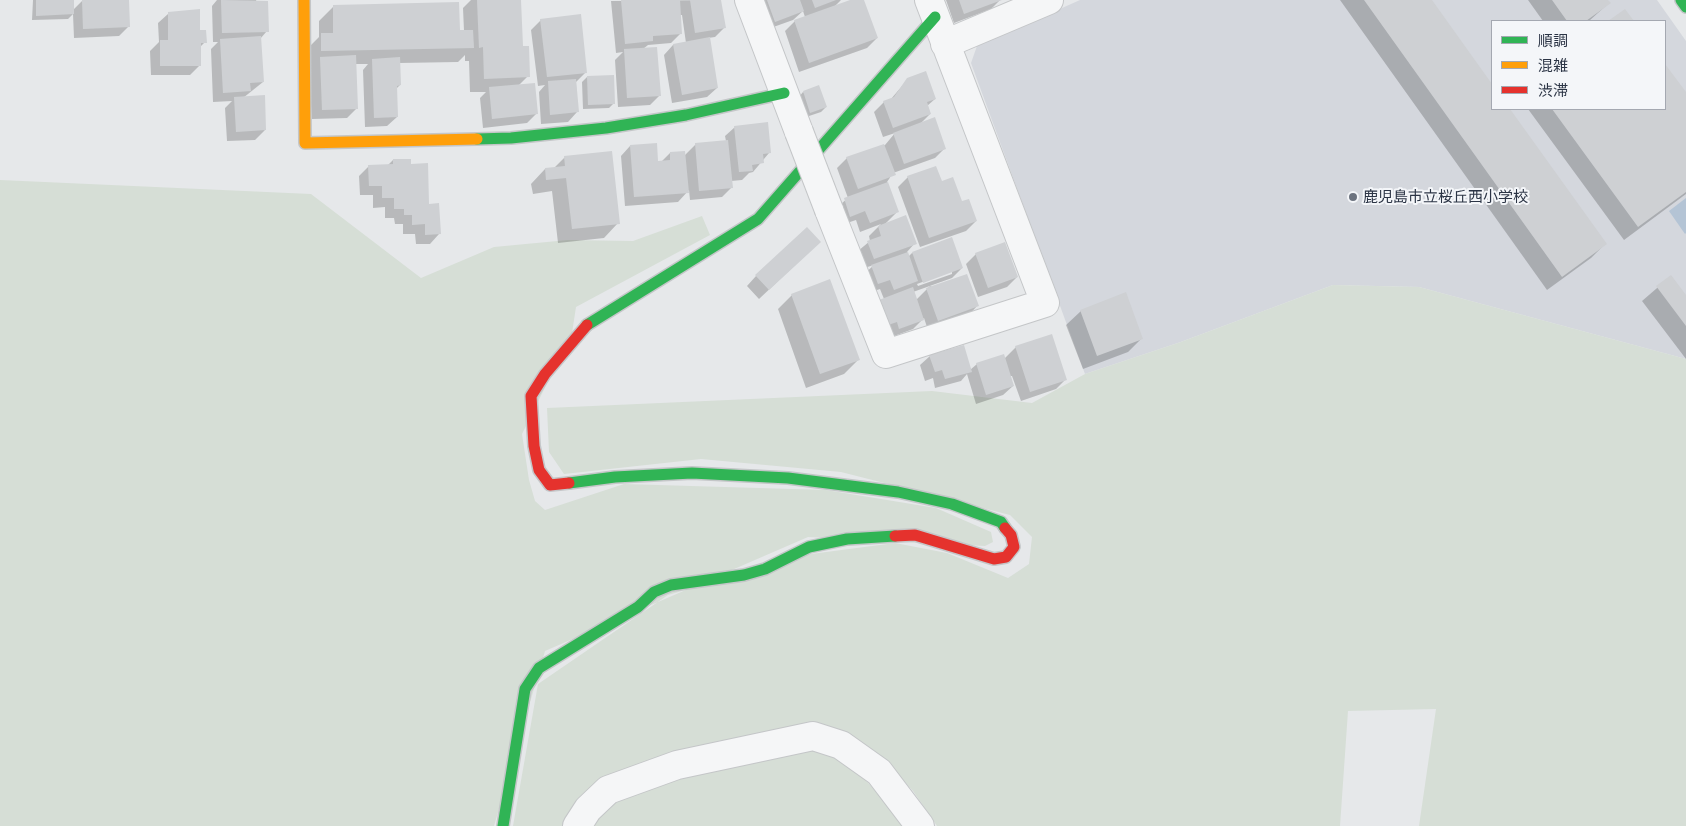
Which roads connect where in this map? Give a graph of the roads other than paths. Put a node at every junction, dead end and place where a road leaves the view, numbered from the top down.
1 (304, 0) edge
2 (749, 0) edge
3 (1049, 0) edge
4 (1681, 0) edge
5 (1686, 7) edge
6 (932, 8) edge
7 (945, 44) junction
8 (784, 93) junction
9 (503, 826) edge
10 (577, 826) edge
11 (920, 826) edge

1 - 8 street
2 - 8 street
3 - 7 street
4 - 5 street
6 - 7 street
6 - 9 street
7 - 8 street, bridge
10 - 11 street

